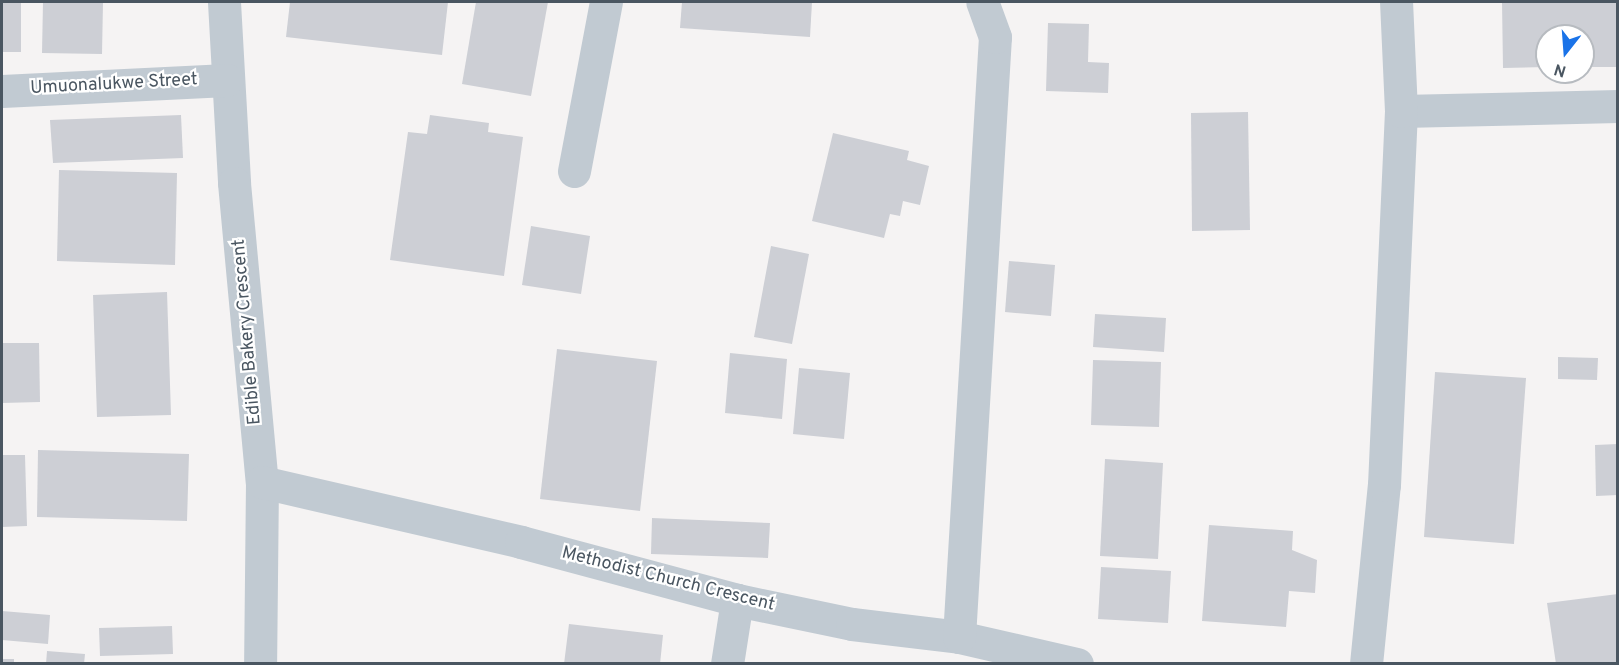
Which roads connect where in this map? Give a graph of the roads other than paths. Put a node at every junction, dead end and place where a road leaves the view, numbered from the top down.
1 (224, 2) edge
2 (606, 2) edge
3 (982, 2) edge
4 (1396, 2) edge
5 (227, 80) junction
6 (2, 91) edge
7 (1617, 106) edge
8 (1401, 111) junction
9 (574, 171) dead end
10 (262, 482) junction
11 (736, 600) junction
12 (959, 637) junction
13 (260, 663) edge
14 (727, 663) edge
15 (1077, 663) edge
16 (1366, 663) edge

1 - 5 street, Edible Bakery Crescent
2 - 9 street
3 - 12 street
4 - 8 street
5 - 6 street, Umuonalukwe Street
5 - 10 street, Edible Bakery Crescent
7 - 8 street
8 - 16 street
10 - 11 street, Methodist Church Crescent
10 - 13 street, Edible Bakery Crescent
11 - 12 street, Methodist Church Crescent
11 - 14 street
12 - 15 street, Methodist Church Crescent

